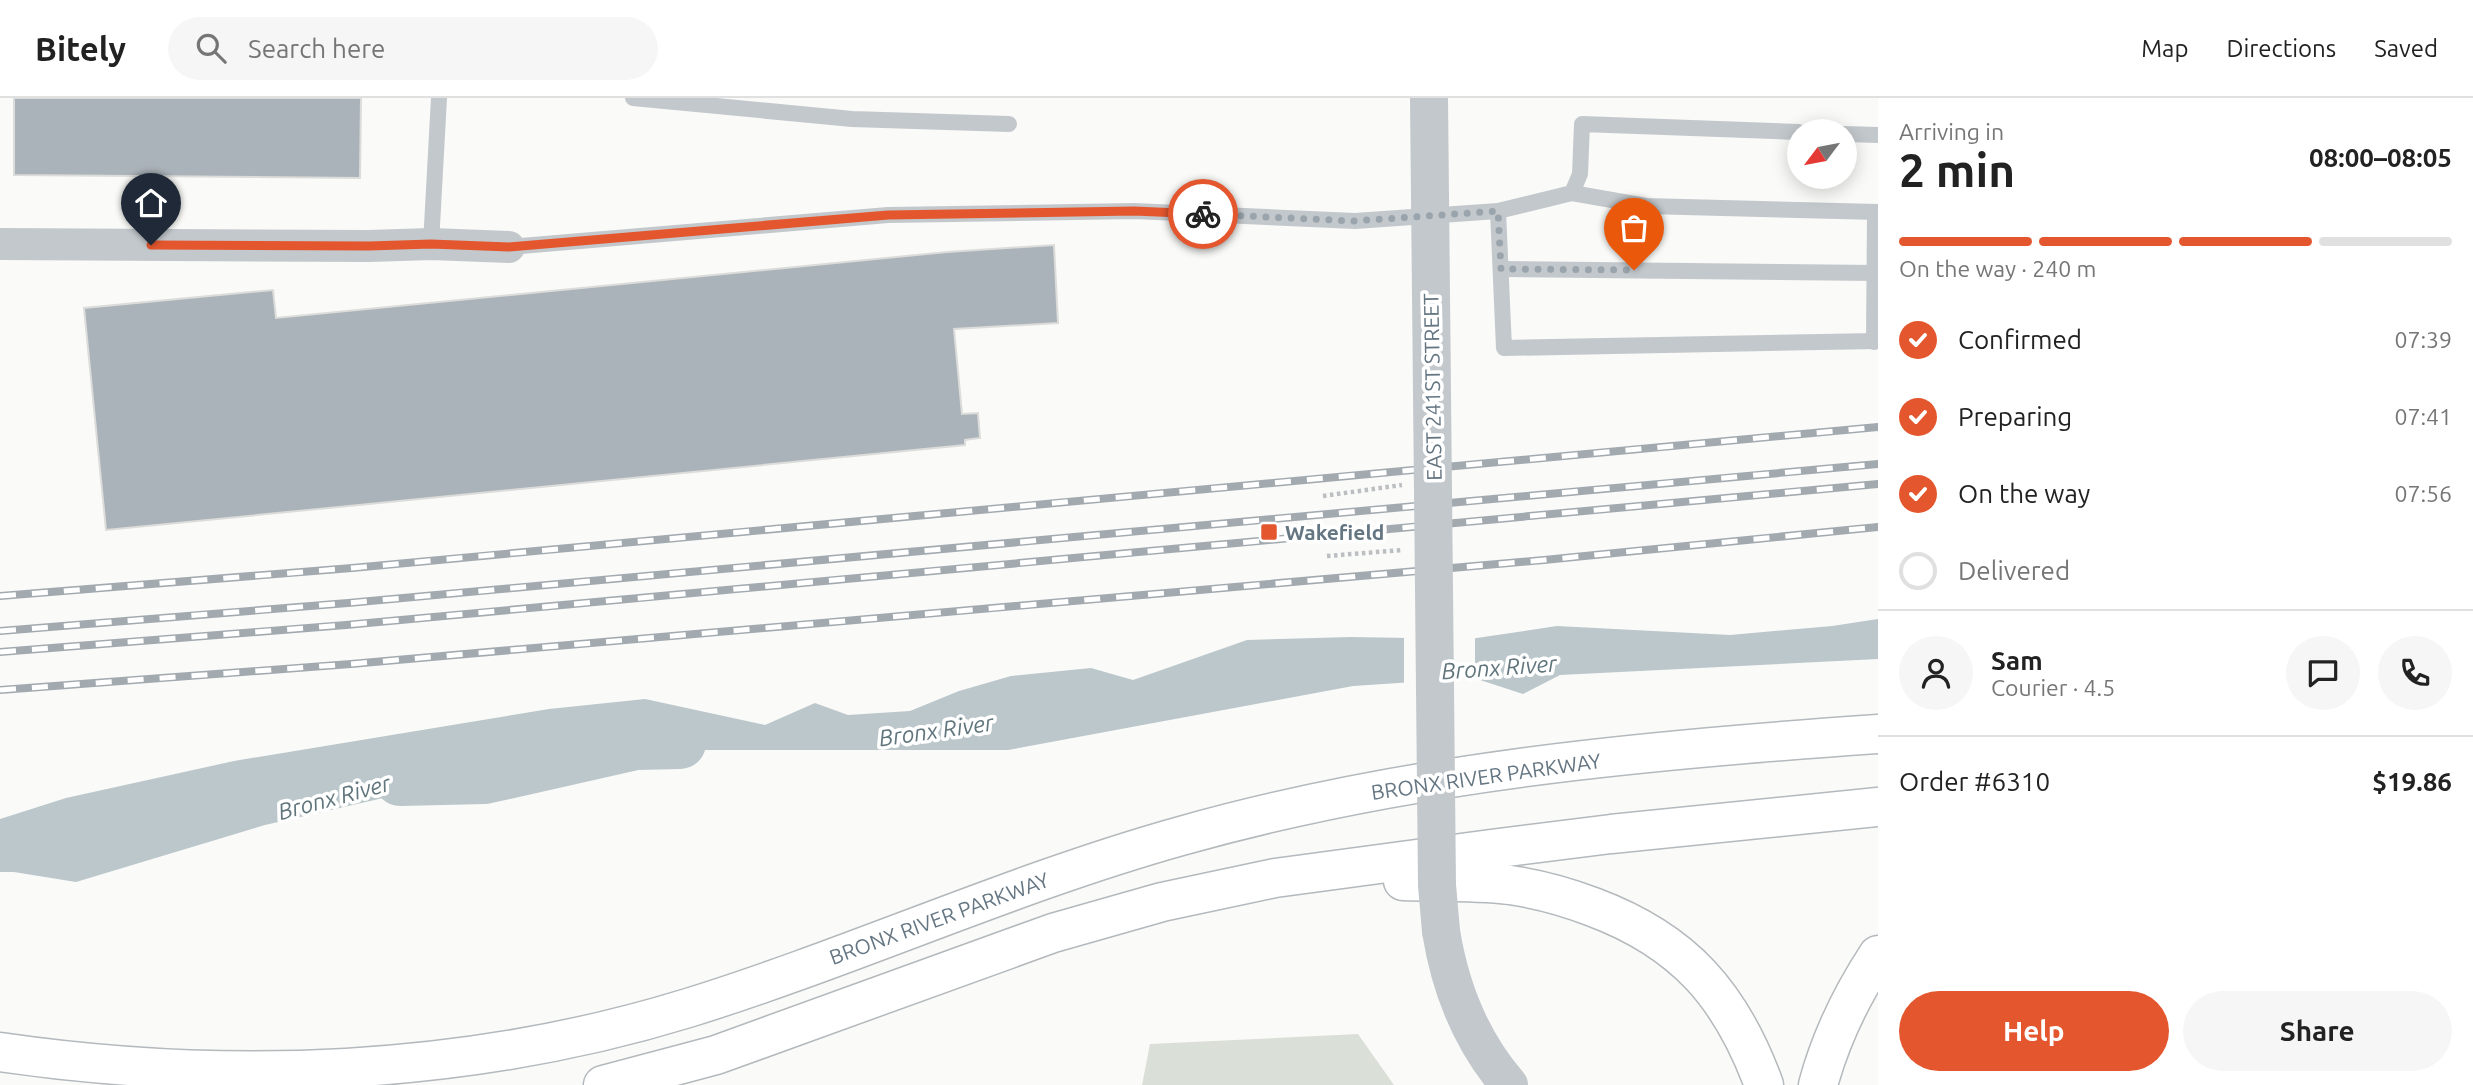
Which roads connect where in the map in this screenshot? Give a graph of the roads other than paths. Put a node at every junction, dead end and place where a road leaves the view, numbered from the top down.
1 (439, 98) edge
2 (633, 98) edge
3 (1429, 98) edge
4 (1009, 124) dead end
5 (1787, 132) edge
6 (1857, 134) edge
7 (1878, 135) edge
8 (1572, 193) junction
9 (1498, 211) junction
10 (1876, 212) edge
11 (0, 244) edge
12 (431, 244) junction
13 (509, 247) joint
14 (1501, 269) junction
15 (1876, 273) edge
16 (1876, 341) edge
17 (1878, 734) edge
18 (1878, 807) edge
19 (1275, 878) junction
20 (1878, 955) edge
21 (0, 1052) edge
22 (1507, 1084) edge
23 (603, 1085) edge
24 (1764, 1085) edge
25 (1818, 1085) edge

1 - 12 lane
2 - 4 lane
3 - 22 street, EAST 241ST STREET, bridge
5 - 8 lane
6 - 7 lane
8 - 9 lane
8 - 10 lane
9 - 13 lane
9 - 14 lane
10 - 15 lane
11 - 12 street
12 - 13 street
14 - 15 lane
14 - 16 lane
15 - 16 lane
17 - 21 highway, BRONX RIVER PARKWAY
18 - 19 highway
19 - 23 highway
19 - 24 highway
20 - 25 highway

